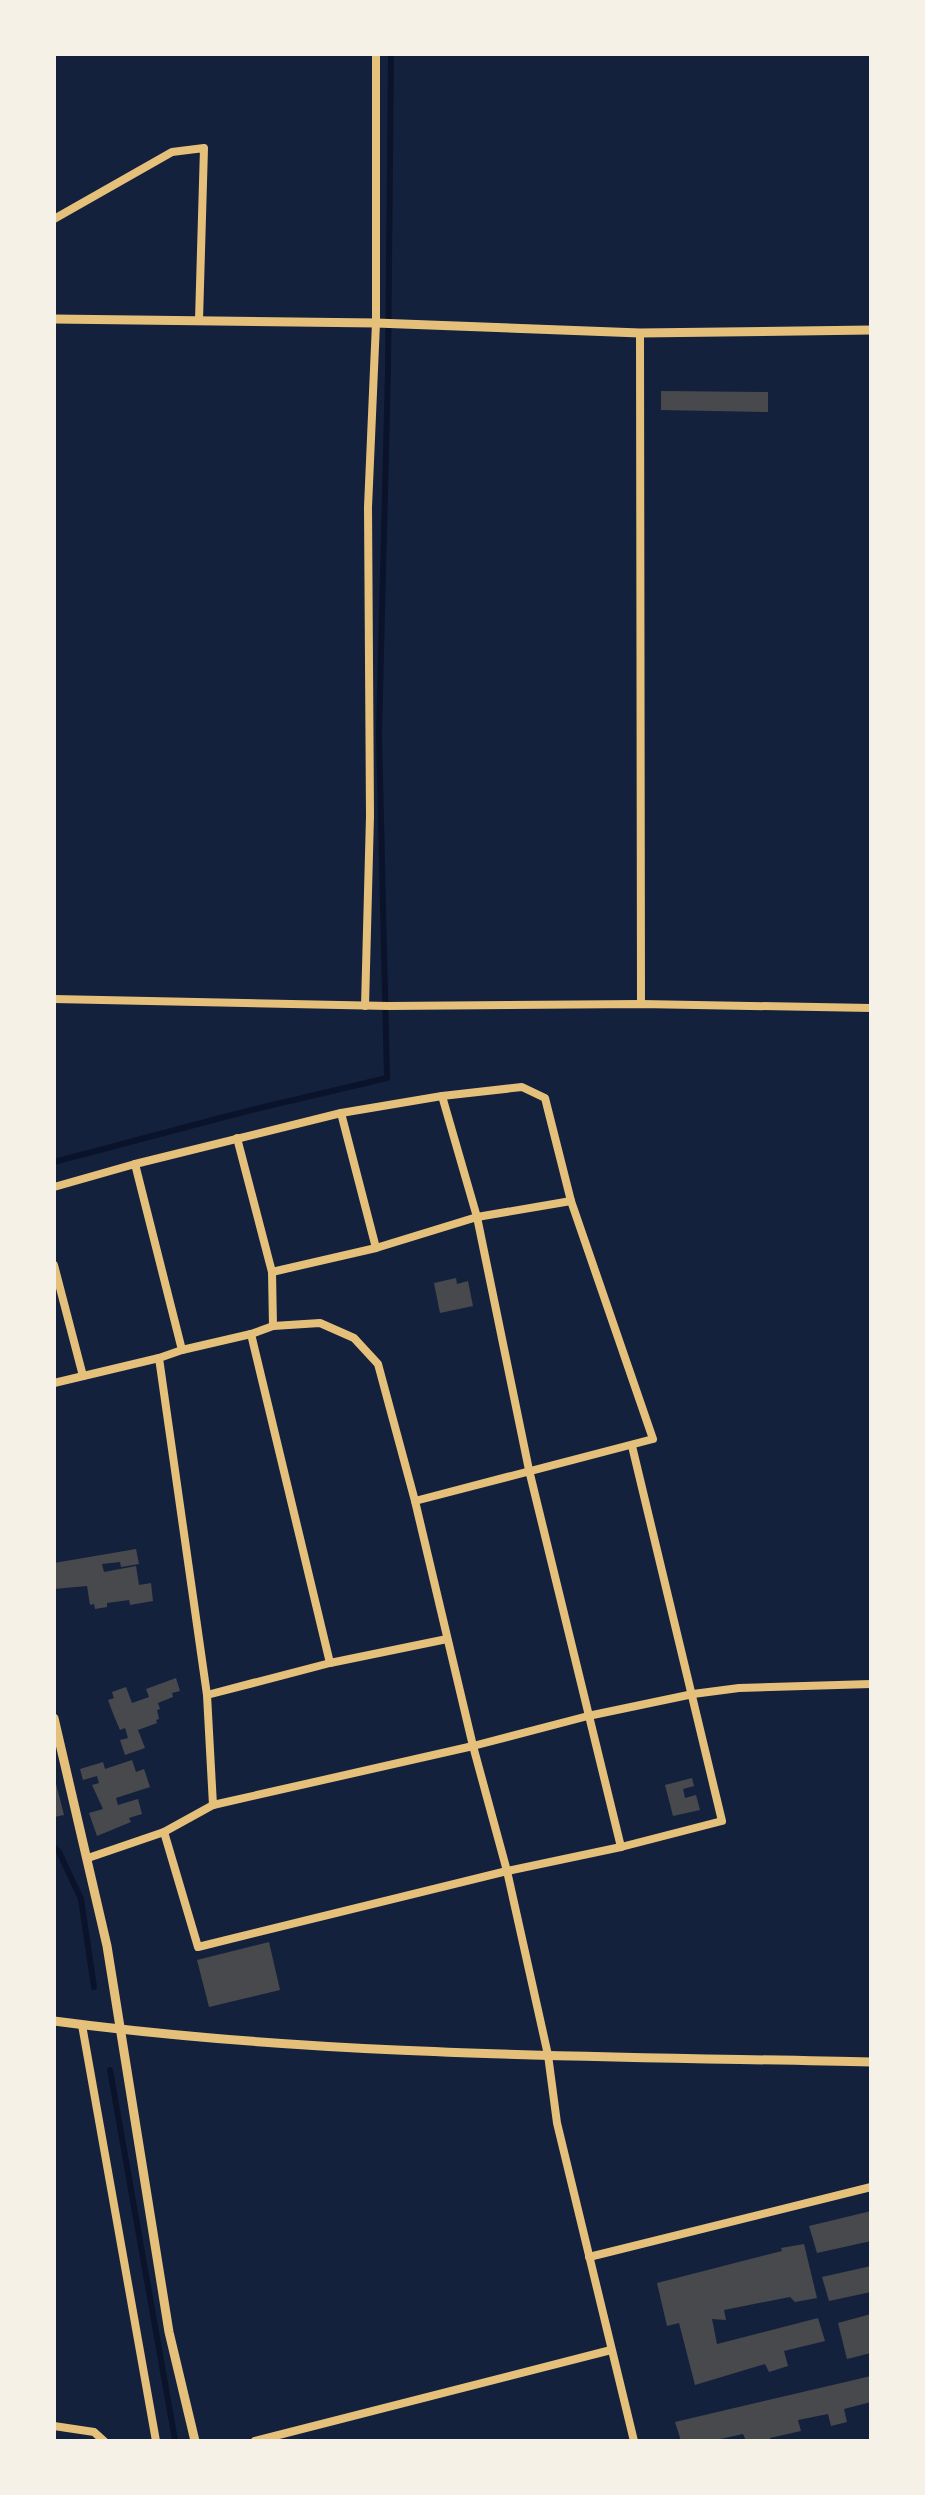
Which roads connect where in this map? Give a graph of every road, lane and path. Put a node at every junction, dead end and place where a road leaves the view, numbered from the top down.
1 (376, 54) edge
2 (54, 219) edge
3 (54, 319) edge
4 (199, 320) junction
5 (385, 323) junction
6 (871, 330) edge
7 (640, 333) junction
8 (54, 999) edge
9 (641, 1004) junction
10 (365, 1006) junction
11 (871, 1008) edge
12 (442, 1096) junction
13 (341, 1113) junction
14 (237, 1138) junction
15 (135, 1164) junction
16 (54, 1187) edge
17 (571, 1201) junction
18 (477, 1217) junction
19 (376, 1248) junction
20 (54, 1265) edge
21 (272, 1272) junction
22 (273, 1326) junction
23 (251, 1334) junction
24 (182, 1350) junction
25 (159, 1358) junction
26 (83, 1376) junction
27 (54, 1383) edge
28 (632, 1446) junction
29 (529, 1470) junction
30 (415, 1501) junction
31 (447, 1639) junction
32 (330, 1663) junction
33 (871, 1684) edge
34 (693, 1694) junction
35 (207, 1695) junction
36 (588, 1716) junction
37 (54, 1718) edge
38 (473, 1746) junction
39 (213, 1805) junction
40 (164, 1832) junction
41 (621, 1847) junction
42 (88, 1858) junction
43 (507, 1871) junction
44 (54, 2021) edge
45 (82, 2025) junction
46 (121, 2029) junction
47 (548, 2055) junction
48 (871, 2062) edge
49 (871, 2187) edge
50 (589, 2257) junction
51 (611, 2350) junction
52 (54, 2426) edge
53 (104, 2441) edge
54 (156, 2441) edge
55 (195, 2441) edge
56 (255, 2441) edge
57 (634, 2441) edge

1 - 5 street
2 - 4 street
3 - 4 street
4 - 5 street
5 - 7 street
5 - 10 street
6 - 7 street
7 - 9 street
8 - 10 street
9 - 10 street
9 - 11 street
12 - 13 street
12 - 17 street
12 - 18 street
13 - 14 street
13 - 19 street
14 - 15 street
14 - 21 street
15 - 16 street
15 - 24 street
17 - 18 street
17 - 28 street
18 - 19 street
18 - 29 street
19 - 21 street
20 - 26 street
21 - 22 street
22 - 23 street
22 - 30 street
23 - 24 street
23 - 32 street
24 - 25 street
25 - 26 street
25 - 35 street
26 - 27 street
28 - 29 street
28 - 34 street
29 - 30 street
29 - 36 street
30 - 31 street
31 - 32 street
31 - 38 street
32 - 35 street
33 - 34 street
34 - 36 street
34 - 41 street
35 - 39 street
36 - 38 street
36 - 41 street
37 - 42 street
38 - 39 street
38 - 43 street
39 - 40 street
40 - 42 street
40 - 43 street
41 - 43 street
42 - 46 street
43 - 47 street
44 - 45 street
45 - 46 street
45 - 54 street
46 - 47 street
46 - 55 street
47 - 48 street
47 - 50 street
49 - 50 street
50 - 51 street
51 - 56 street
51 - 57 street
52 - 53 street

